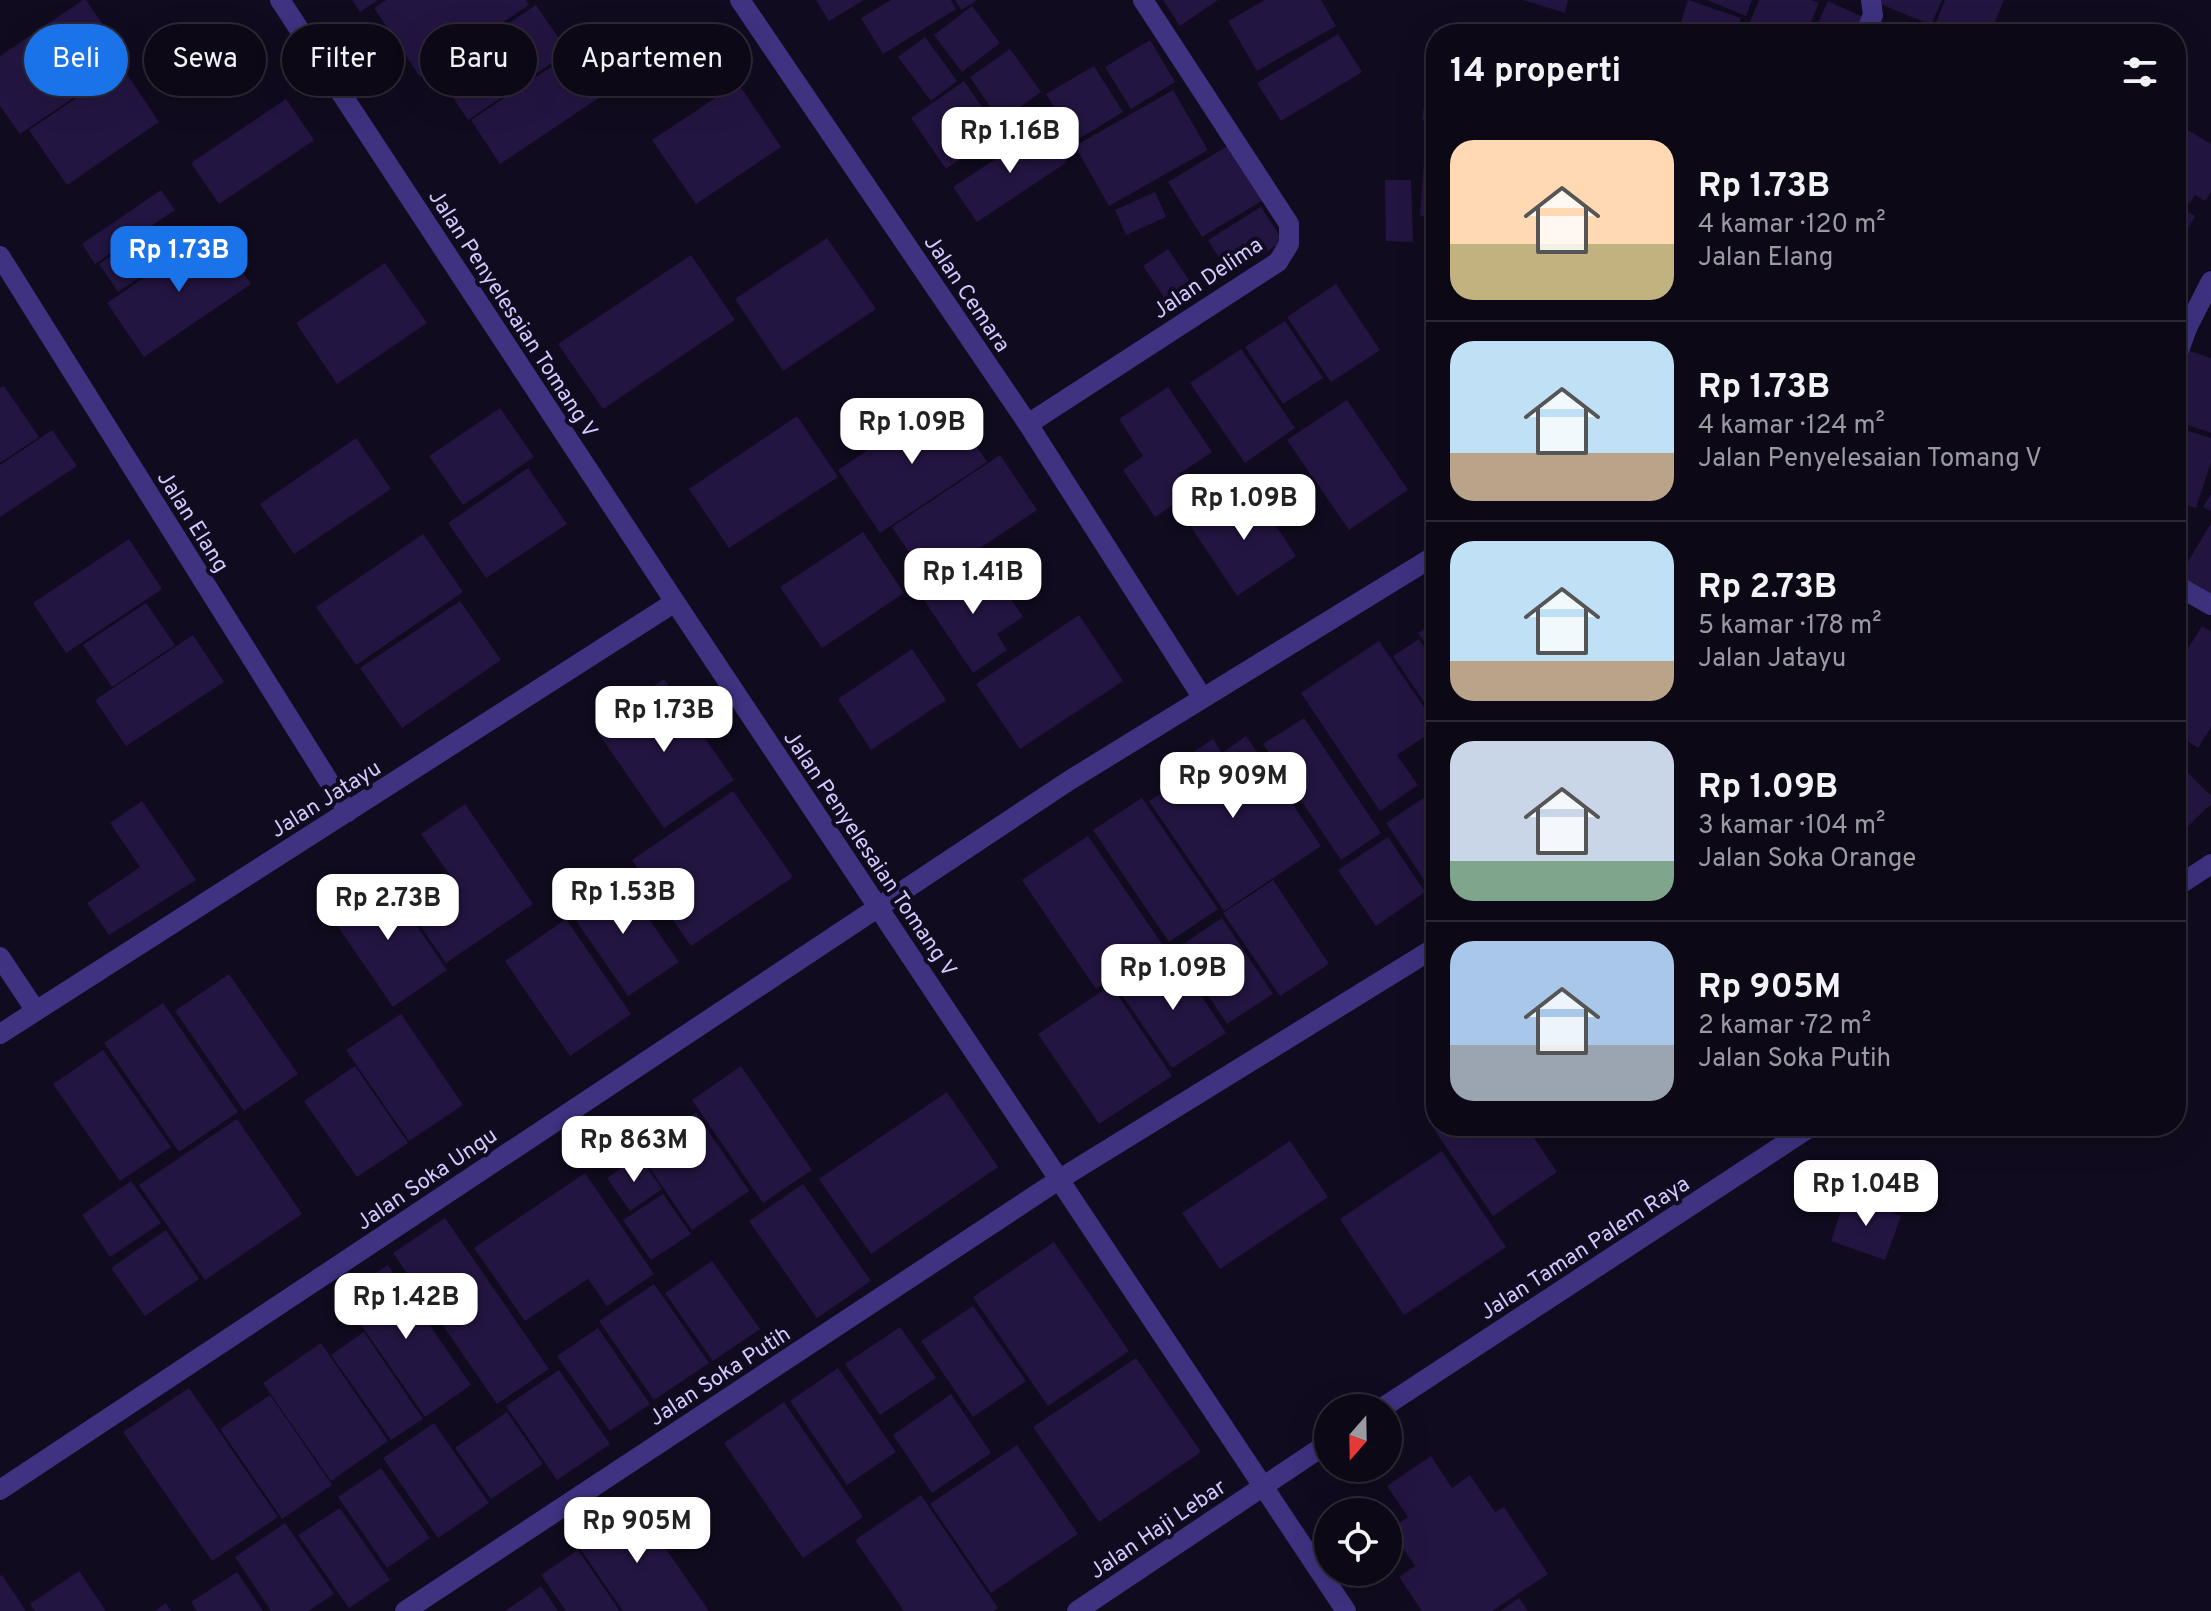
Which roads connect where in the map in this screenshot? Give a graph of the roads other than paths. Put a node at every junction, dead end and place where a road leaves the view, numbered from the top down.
1 (280, 0) edge
2 (740, 0) edge
3 (1143, 0) edge
4 (1871, 0) edge
5 (1869, 24) edge
6 (0, 256) edge
7 (2211, 281) edge
8 (2186, 322) edge
9 (1028, 424) junction
10 (1426, 561) edge
11 (2186, 591) edge
12 (675, 602) junction
13 (2211, 605) edge
14 (1202, 697) junction
15 (348, 812) junction
16 (2211, 864) edge
17 (2186, 880) edge
18 (879, 907) junction
19 (1426, 953) edge
20 (0, 957) edge
21 (36, 1011) junction
22 (0, 1034) edge
23 (1797, 1136) edge
24 (1060, 1179) junction
25 (1402, 1395) edge
26 (1314, 1452) edge
27 (1264, 1485) junction
28 (0, 1490) edge
29 (405, 1611) edge
30 (1077, 1611) edge
31 (1346, 1611) edge

1 - 12 street, Jalan Penyelesaian Tomang V
2 - 9 street, Jalan Cemara
3 - 9 street, Jalan Delima
4 - 5 street
6 - 15 street, Jalan Elang
7 - 8 street
9 - 14 street, Jalan Cemara
10 - 14 street, Jalan Soka Ungu
11 - 13 street
12 - 15 street, Jalan Jatayu
12 - 18 street, Jalan Penyelesaian Tomang V
14 - 18 street, Jalan Soka Ungu
15 - 21 street, Jalan Jatayu
16 - 17 street
18 - 24 street, Jalan Penyelesaian Tomang V
18 - 28 street, Jalan Soka Ungu
19 - 24 street, Jalan Soka Putih
20 - 21 street
21 - 22 street, Jalan Jatayu
23 - 25 street, Jalan Taman Palem Raya
24 - 27 street, Jalan Penyelesaian Tomang V
24 - 29 street, Jalan Soka Putih
26 - 27 street
27 - 30 street, Jalan Haji Lebar
27 - 31 street, Jalan Penyelesaian Tomang V

